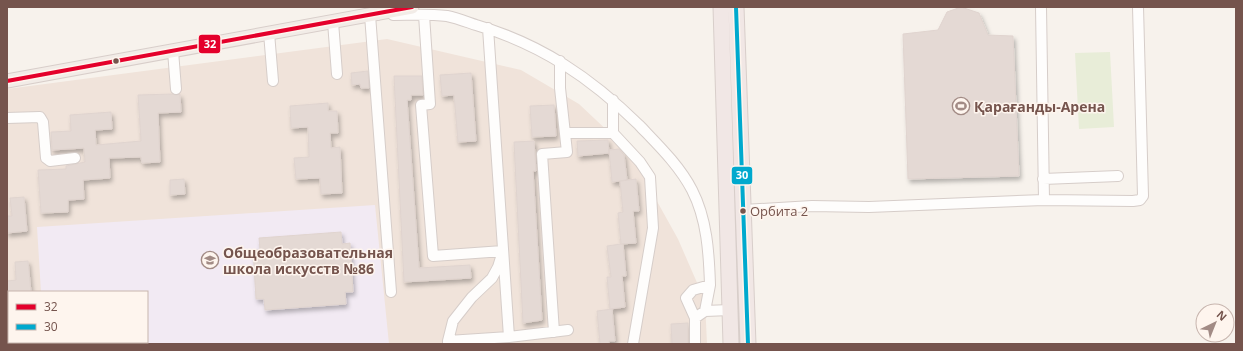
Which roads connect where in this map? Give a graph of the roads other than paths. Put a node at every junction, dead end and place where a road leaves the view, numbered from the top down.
1 (412, 7) edge
2 (721, 7) edge
3 (736, 7) edge
4 (1040, 7) edge
5 (1138, 7) edge
6 (370, 15) junction
7 (424, 15) junction
8 (333, 22) junction
9 (488, 28) junction
10 (269, 33) junction
11 (173, 51) junction
12 (560, 62) junction
13 (337, 74) dead end
14 (273, 80) dead end
15 (7, 81) edge
16 (176, 89) dead end
17 (613, 100) junction
18 (7, 118) edge
19 (565, 133) junction
20 (613, 133) junction
21 (75, 158) dead end
22 (1118, 176) dead end
23 (1043, 179) junction
24 (1044, 200) junction
25 (743, 210) junction
26 (503, 251) junction
27 (710, 284) junction
28 (391, 292) dead end
29 (730, 310) junction
30 (705, 311) junction
31 (695, 318) junction
32 (568, 330) dead end
33 (554, 332) junction
34 (509, 338) junction
35 (448, 342) edge
36 (633, 344) edge
37 (695, 344) edge
38 (731, 344) edge
39 (748, 344) edge

1 - 6 main road
2 - 29 highway
3 - 25 highway
4 - 23 lane
5 - 24 lane
6 - 7 lane
6 - 8 main road
6 - 28 lane
7 - 9 lane
7 - 26 lane
8 - 10 main road
8 - 13 lane
9 - 12 lane
9 - 26 lane
10 - 11 main road
10 - 14 lane
11 - 15 main road
11 - 16 lane
12 - 17 lane
12 - 19 lane
17 - 20 lane
17 - 27 lane
18 - 21 lane
19 - 20 lane
19 - 33 lane
20 - 36 lane
22 - 23 lane
23 - 24 lane
24 - 25 lane
25 - 39 highway
26 - 34 lane
26 - 35 lane
27 - 30 lane
27 - 31 lane
29 - 30 lane
29 - 38 highway
30 - 31 lane
31 - 37 lane
32 - 33 lane
33 - 34 lane
34 - 35 lane

